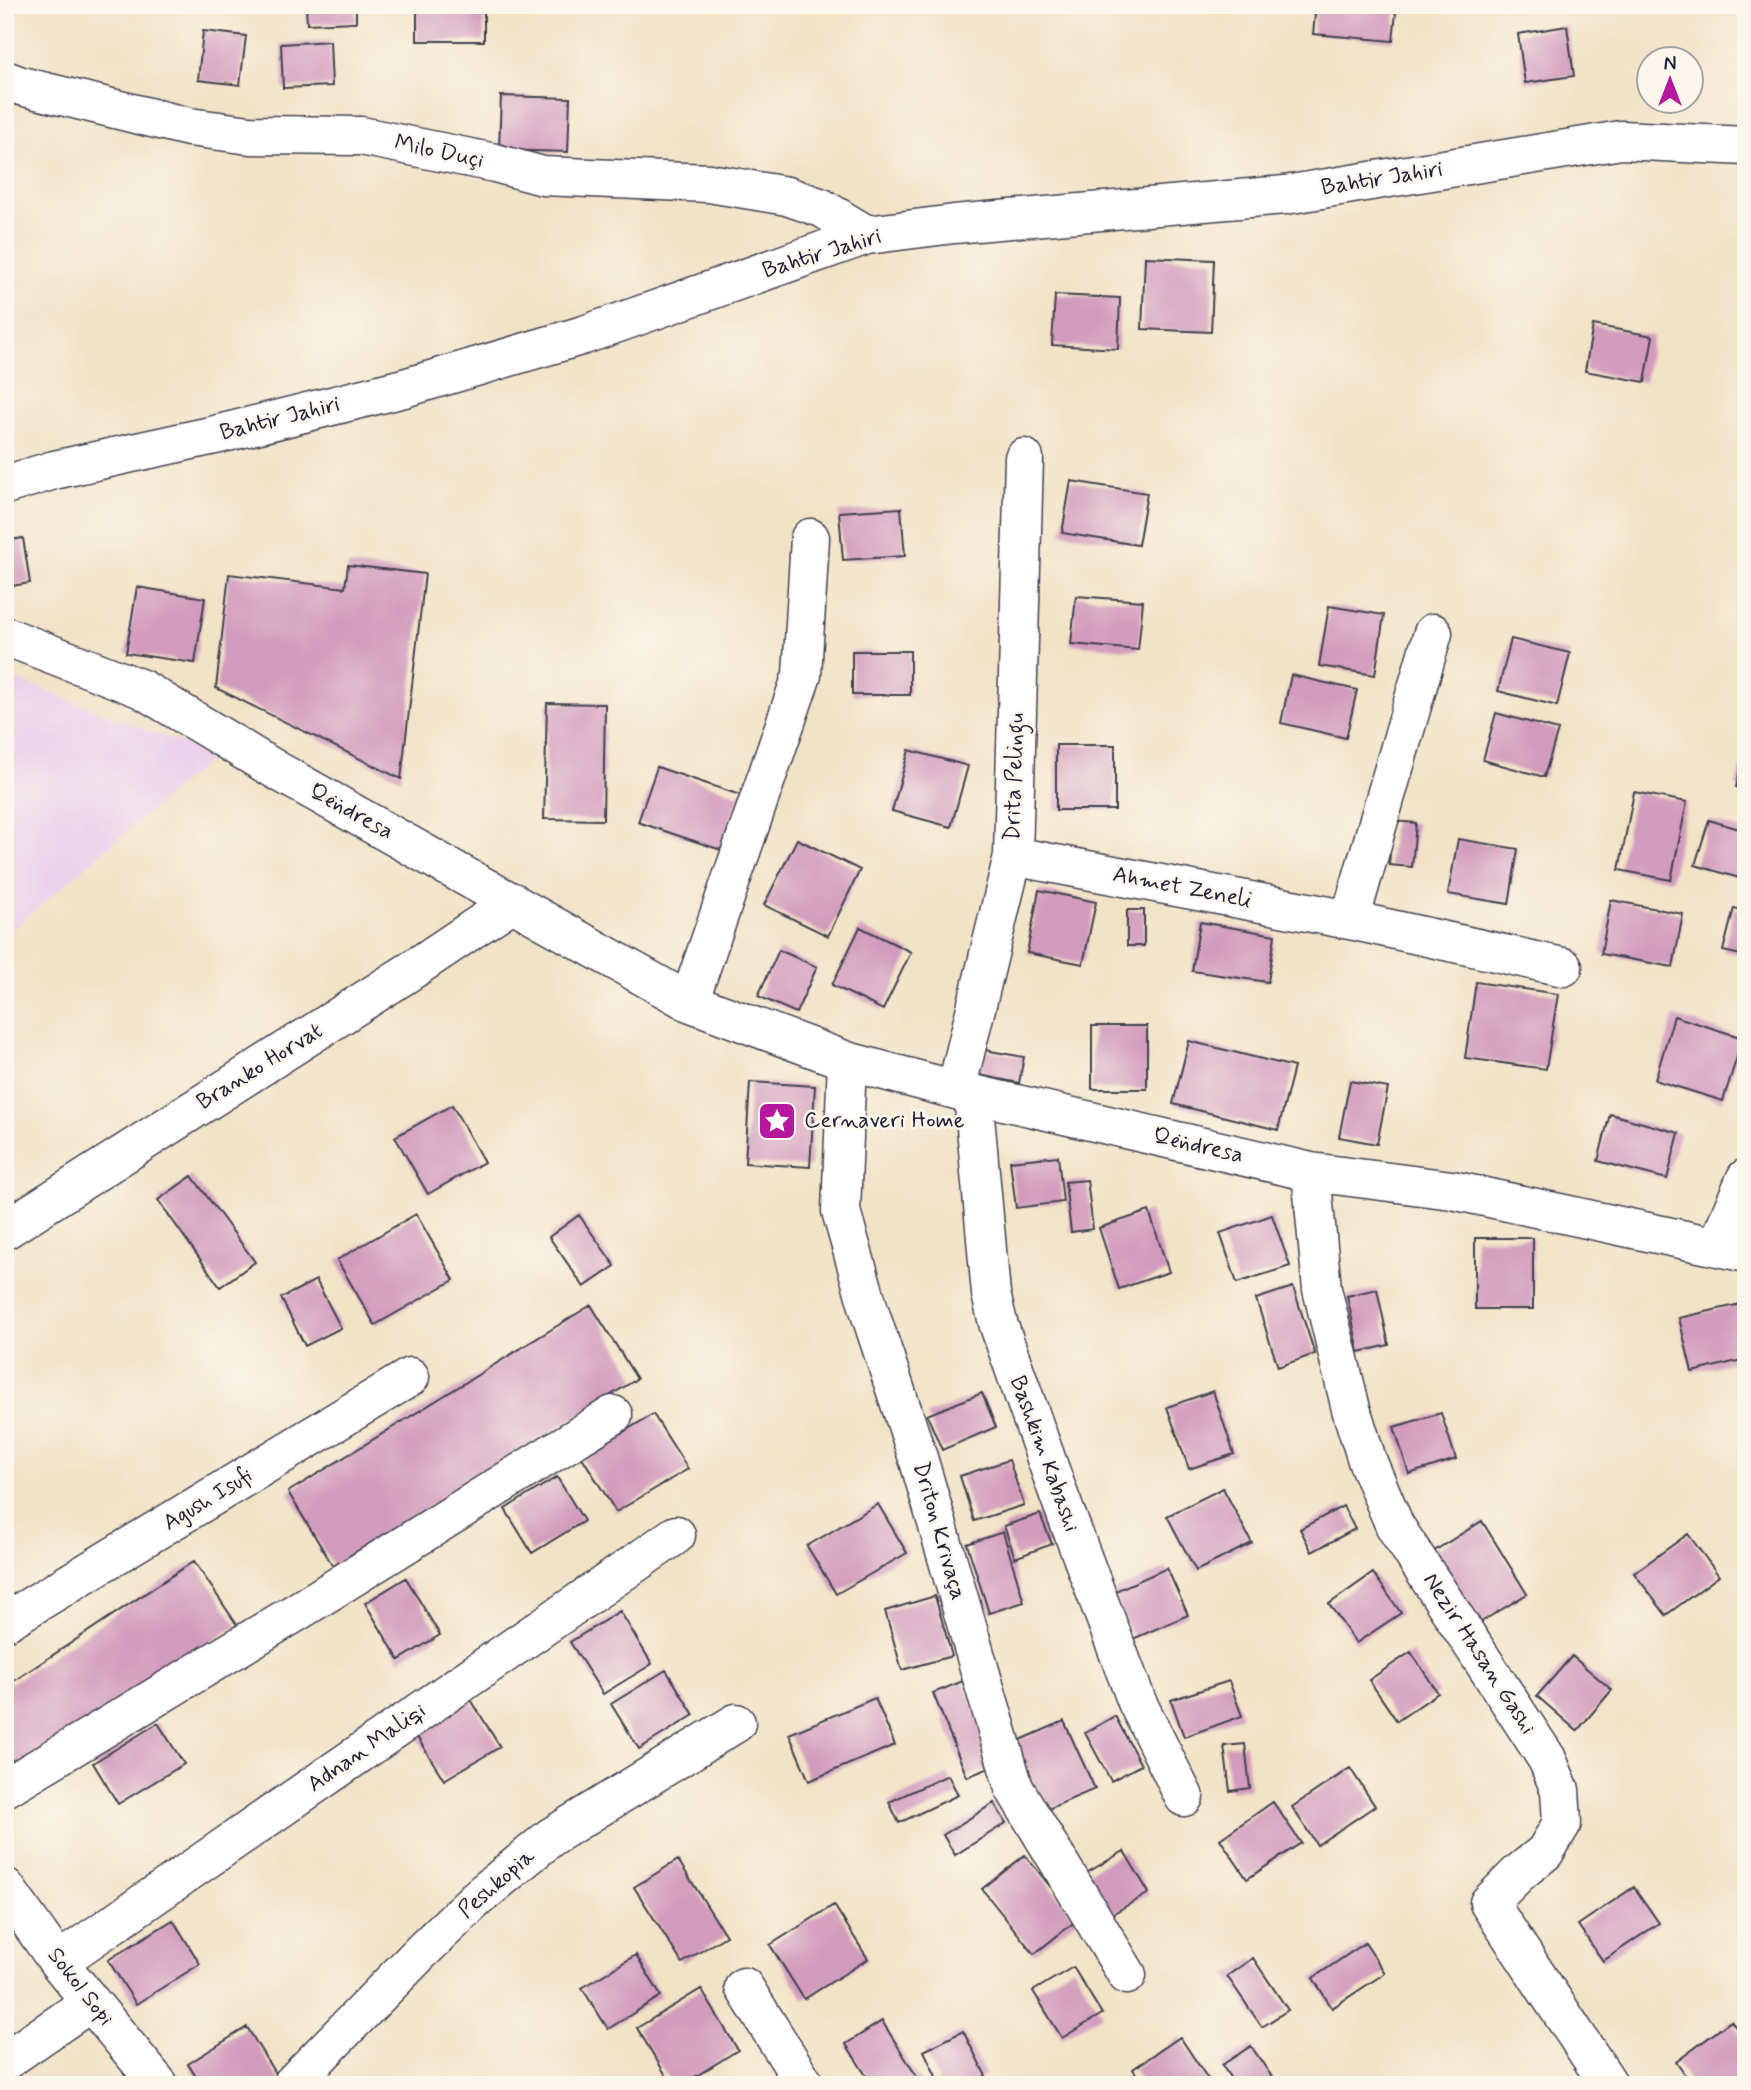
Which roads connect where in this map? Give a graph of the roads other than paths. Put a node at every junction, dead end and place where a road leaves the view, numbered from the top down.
1 (5, 80) edge
2 (1746, 146) edge
3 (867, 235) junction
4 (1024, 458) dead end
5 (5, 485) edge
6 (810, 538) dead end
7 (1433, 633) dead end
8 (5, 636) edge
9 (1013, 856) junction
10 (513, 902) junction
11 (1350, 920) junction
12 (1563, 967) dead end
13 (690, 1002) junction
14 (847, 1061) junction
15 (965, 1092) junction
16 (1311, 1172) junction
17 (1746, 1178) edge
18 (5, 1230) edge
19 (1731, 1249) edge
20 (410, 1377) dead end
21 (613, 1415) dead end
22 (676, 1535) dead end
23 (5, 1622) edge
24 (736, 1723) dead end
25 (5, 1788) edge
26 (1184, 1797) dead end
27 (5, 1887) edge
28 (58, 1962) junction
29 (1127, 1975) dead end
30 (744, 1987) dead end
31 (91, 2003) junction
32 (5, 2061) edge
33 (159, 2085) edge
34 (291, 2085) edge
35 (805, 2085) edge
36 (1609, 2085) edge

1 - 3 street, Milo Duçi
2 - 3 street, Bahtir Jahiri
3 - 5 street, Bahtir Jahiri
4 - 9 street, Drita Pelingu
6 - 13 street
7 - 11 street
8 - 10 street, Qëndresa
9 - 11 street, Ahmet Zeneli
9 - 15 street, Drita Pelingu
10 - 13 street, Qëndresa
10 - 18 street, Branko Horvat
11 - 12 street, Ahmet Zeneli
13 - 14 street, Qëndresa
14 - 15 street, Qëndresa
14 - 29 street, Driton Krivaça
15 - 16 street, Qëndresa
15 - 26 street, Bashkim Kabashi
16 - 19 street, Qëndresa
16 - 36 street, Nezir Hasan Gashi
17 - 19 street, Qëndresa
20 - 23 street, Agush Isufi
21 - 25 street
22 - 28 street, Adnan Maliqi
24 - 34 street, Peshkopia
27 - 28 street, Sokol Sopi
28 - 31 street, Sokol Sopi
30 - 35 street
31 - 32 street
31 - 33 street, Sokol Sopi

